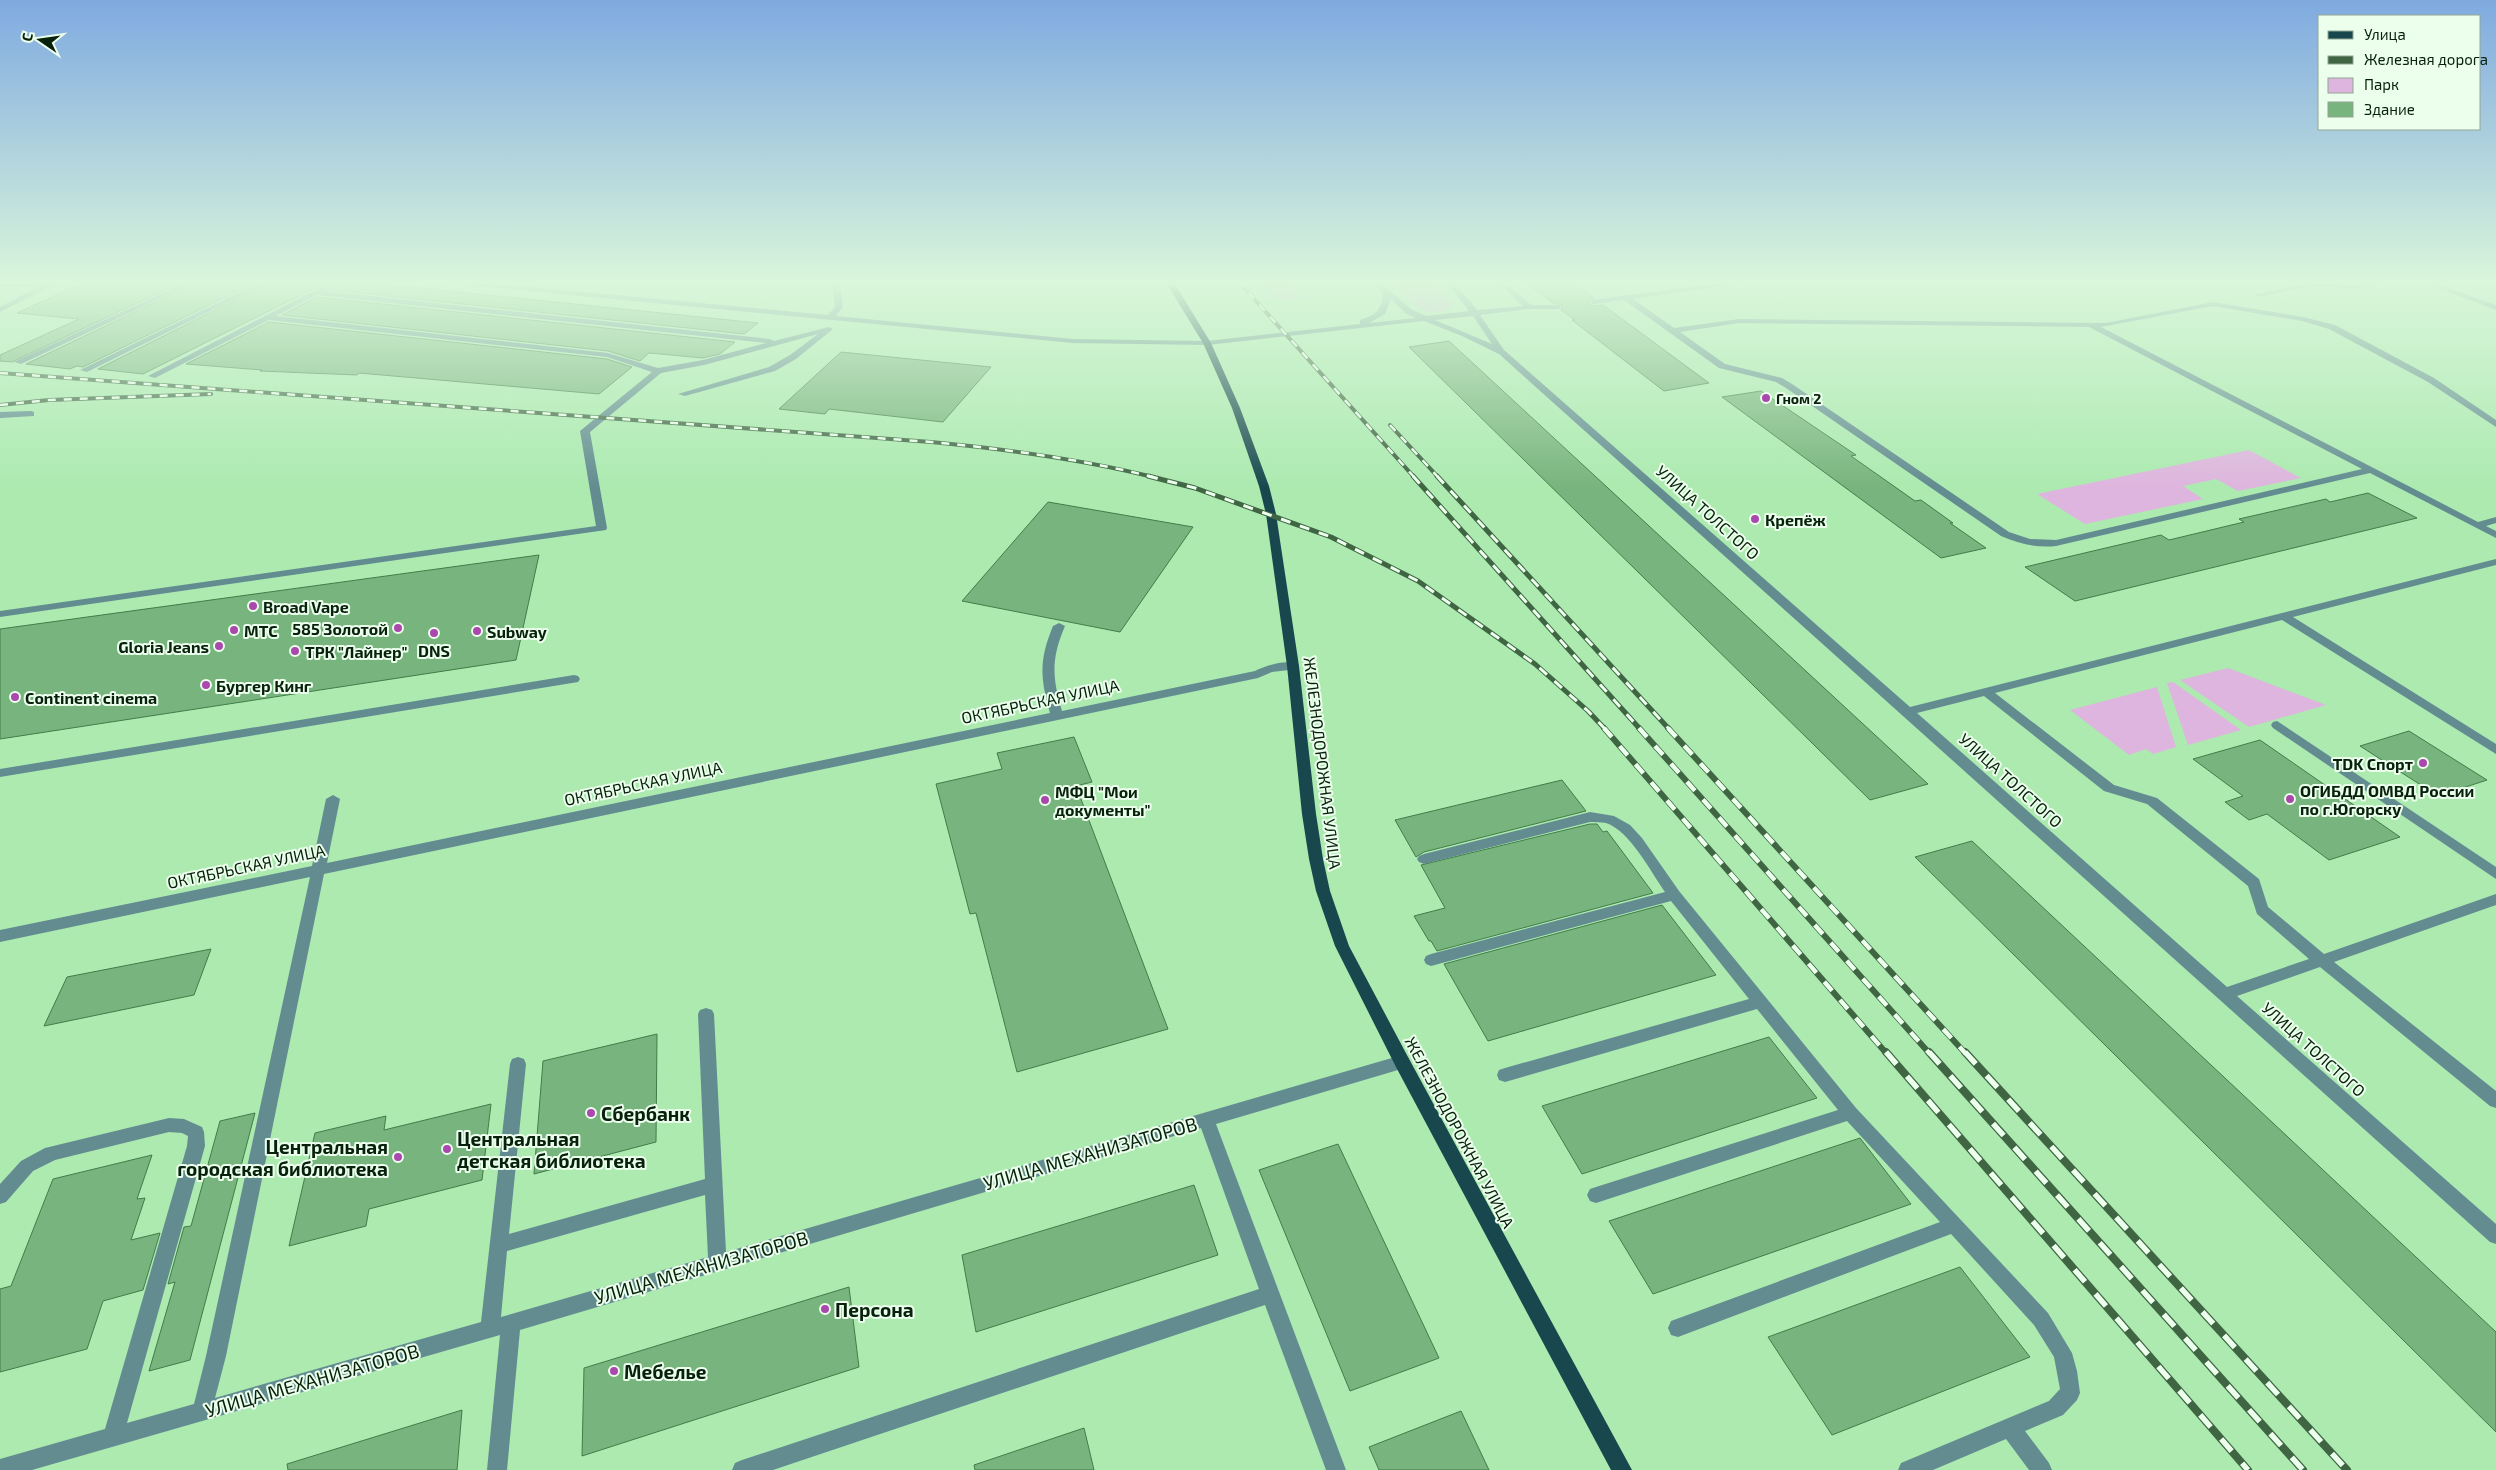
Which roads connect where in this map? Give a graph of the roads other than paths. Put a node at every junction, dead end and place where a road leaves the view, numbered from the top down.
1 (45, 350) edge
2 (126, 350) edge
3 (203, 350) edge
4 (560, 350) edge
5 (748, 350) edge
6 (803, 350) edge
7 (1211, 350) edge
8 (1497, 350) edge
9 (1700, 350) edge
10 (2137, 350) edge
11 (2374, 350) edge
12 (1502, 352) joint
13 (18, 362) dead end
14 (84, 370) dead end
15 (658, 371) junction
16 (152, 376) dead end
17 (682, 394) dead end
18 (31, 414) dead end
19 (0, 415) edge
20 (2496, 424) edge
21 (2368, 471) junction
22 (2496, 520) edge
23 (2476, 525) junction
24 (2496, 535) edge
25 (2496, 562) edge
26 (0, 614) edge
27 (2284, 616) junction
28 (1060, 626) dead end
29 (1293, 666) junction
30 (574, 678) dead end
31 (1986, 692) junction
32 (1907, 712) junction
33 (1057, 716) junction
34 (2277, 725) dead end
35 (2496, 750) edge
36 (0, 773) edge
37 (332, 799) dead end
38 (1424, 859) dead end
39 (316, 869) junction
40 (2496, 874) edge
41 (1674, 895) junction
42 (2496, 899) edge
43 (0, 936) edge
44 (1431, 960) dead end
45 (2324, 962) junction
46 (2226, 994) junction
47 (1760, 1002) junction
48 (706, 1014) dead end
49 (1402, 1062) junction
50 (518, 1064) dead end
51 (1505, 1075) dead end
52 (2496, 1101) edge
53 (1850, 1113) junction
54 (1206, 1120) junction
55 (713, 1185) junction
56 (0, 1196) edge
57 (1596, 1196) dead end
58 (1954, 1225) junction
59 (2496, 1236) edge
60 (498, 1245) junction
61 (717, 1262) junction
62 (1270, 1294) junction
63 (511, 1323) junction
64 (1678, 1328) dead end
65 (490, 1329) junction
66 (202, 1411) junction
67 (2010, 1428) junction
68 (113, 1437) junction
69 (0, 1469) edge
70 (497, 1470) edge
71 (742, 1470) edge
72 (1336, 1470) edge
73 (1622, 1470) edge
74 (1908, 1470) edge
75 (2042, 1470) edge

1 - 13 street
2 - 14 street
3 - 16 street
4 - 15 street
5 - 15 street
6 - 17 street
7 - 29 main road, ЖЕЛЕЗНОДОРОЖНАЯ УЛИЦА
8 - 12 street
9 - 21 street
10 - 21 street
11 - 20 street
12 - 32 street, УЛИЦА ТОЛСТОГО
15 - 26 street
18 - 19 street
21 - 23 street
22 - 23 street
23 - 24 street
25 - 27 street
27 - 31 street
27 - 35 street
28 - 33 street
29 - 33 street, ОКТЯБРЬСКАЯ УЛИЦА
29 - 49 main road, ЖЕЛЕЗНОДОРОЖНАЯ УЛИЦА
30 - 36 street
31 - 32 street
31 - 45 street
32 - 46 street, УЛИЦА ТОЛСТОГО
33 - 39 street, ОКТЯБРЬСКАЯ УЛИЦА
34 - 40 street
37 - 39 street
38 - 41 street
39 - 43 street, ОКТЯБРЬСКАЯ УЛИЦА
39 - 66 street
41 - 44 street
41 - 47 street
42 - 45 street
45 - 46 street
45 - 52 street
46 - 59 street, УЛИЦА ТОЛСТОГО
47 - 51 street
47 - 53 street
48 - 55 street
49 - 54 street, УЛИЦА МЕХАНИЗАТОРОВ
49 - 73 main road, ЖЕЛЕЗНОДОРОЖНАЯ УЛИЦА
50 - 60 street
53 - 57 street
53 - 58 street
54 - 61 street, УЛИЦА МЕХАНИЗАТОРОВ
54 - 62 street
55 - 60 street
55 - 61 street
56 - 68 street
58 - 64 street
58 - 67 street
60 - 65 street
61 - 63 street, УЛИЦА МЕХАНИЗАТОРОВ
62 - 71 street
62 - 72 street
63 - 65 street, УЛИЦА МЕХАНИЗАТОРОВ
63 - 70 street
65 - 66 street, УЛИЦА МЕХАНИЗАТОРОВ
66 - 68 street, УЛИЦА МЕХАНИЗАТОРОВ
67 - 74 street
67 - 75 street
68 - 69 street, УЛИЦА МЕХАНИЗАТОРОВ

